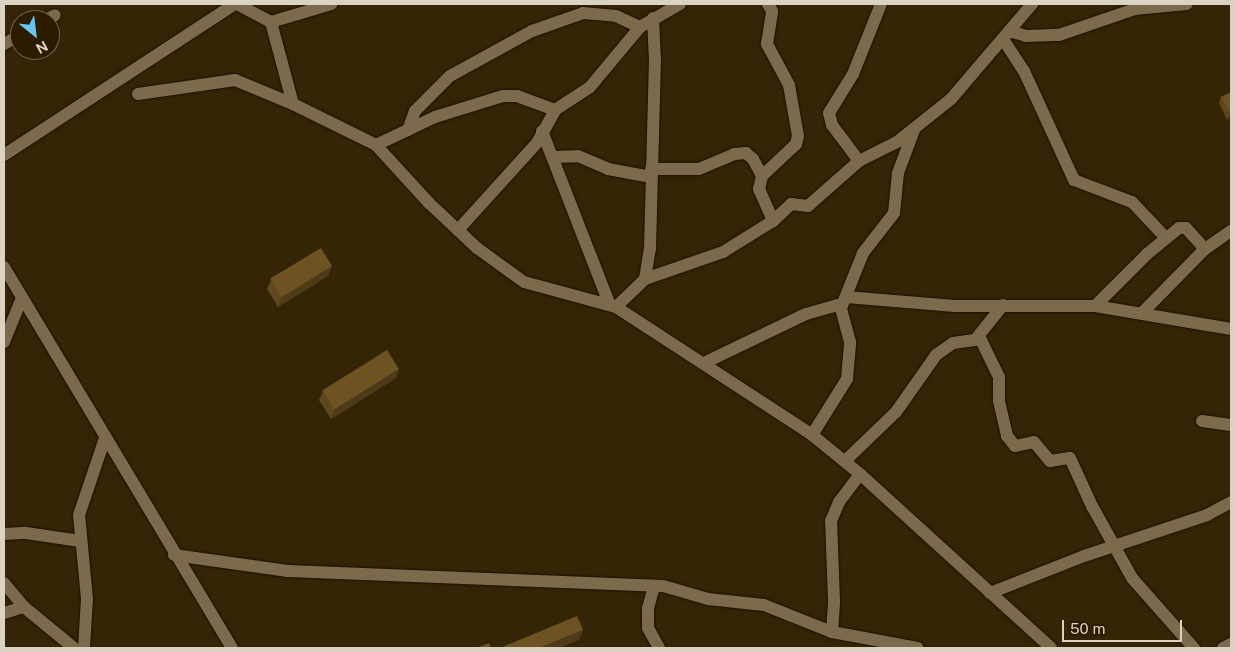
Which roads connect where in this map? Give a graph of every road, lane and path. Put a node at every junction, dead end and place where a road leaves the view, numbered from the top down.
1 (236, 4) edge
2 (331, 4) edge
3 (768, 4) edge
4 (881, 4) edge
5 (1032, 4) edge
6 (1186, 4) edge
7 (673, 6) edge
8 (255, 8) edge
9 (653, 18) junction
10 (271, 22) junction
11 (640, 27) junction
12 (1006, 35) junction
13 (138, 94) dead end
14 (293, 104) junction
15 (555, 110) junction
16 (916, 125) junction
17 (408, 130) junction
18 (542, 131) junction
19 (376, 145) junction
20 (4, 155) edge
21 (554, 157) junction
22 (859, 161) junction
23 (651, 173) junction
24 (762, 176) junction
25 (773, 221) junction
26 (458, 230) junction
27 (1231, 231) edge
28 (1165, 237) junction
29 (1205, 249) junction
30 (4, 267) edge
31 (646, 279) junction
32 (22, 298) junction
33 (844, 302) junction
34 (1003, 305) junction
35 (613, 306) junction
36 (1095, 306) junction
37 (1142, 313) junction
38 (1231, 330) edge
39 (979, 336) junction
40 (4, 342) edge
41 (704, 363) junction
42 (1202, 421) dead end
43 (1231, 425) edge
44 (812, 435) junction
45 (105, 438) junction
46 (845, 462) junction
47 (860, 474) junction
48 (1231, 502) edge
49 (4, 534) edge
50 (80, 541) junction
51 (1114, 546) junction
52 (174, 555) junction
53 (4, 583) edge
54 (654, 586) junction
55 (990, 593) junction
56 (24, 607) junction
57 (4, 613) edge
58 (832, 632) junction
59 (865, 644) edge
60 (1231, 644) edge
61 (74, 648) edge
62 (84, 648) edge
63 (232, 648) edge
64 (659, 648) edge
65 (918, 648) edge
66 (1051, 648) edge
67 (1194, 648) edge
68 (1223, 648) edge

1 - 8 street
1 - 20 street
2 - 10 street
3 - 24 street
4 - 22 street
5 - 12 street
6 - 12 street
7 - 9 street
8 - 10 street
9 - 11 street
9 - 23 street
10 - 14 street
11 - 15 street
11 - 17 street
12 - 16 street
12 - 28 street
13 - 14 street
14 - 19 street
15 - 17 street
15 - 18 street
16 - 22 street
16 - 33 street
17 - 19 street
18 - 21 street
18 - 26 street
19 - 26 street
21 - 23 street
21 - 35 street
22 - 25 street
23 - 24 street
23 - 31 street
24 - 25 street
25 - 31 street
26 - 35 street
27 - 29 street
28 - 29 street
28 - 36 street
29 - 37 street
30 - 32 street
31 - 35 street
32 - 40 street
32 - 45 street
33 - 34 street
33 - 41 street
33 - 44 street
34 - 36 street
34 - 39 street
35 - 41 street
36 - 37 street
37 - 38 street
39 - 46 street
39 - 51 street
41 - 44 street
42 - 43 street
44 - 46 street
45 - 50 street
45 - 52 street
46 - 47 street
47 - 55 street
47 - 58 street
48 - 51 street
49 - 50 street
50 - 62 street
51 - 55 street
51 - 67 street
52 - 54 street
52 - 63 street
53 - 56 street
54 - 58 street
54 - 64 street
55 - 66 street
56 - 57 street
56 - 61 street
58 - 59 street
59 - 65 street
60 - 68 street

